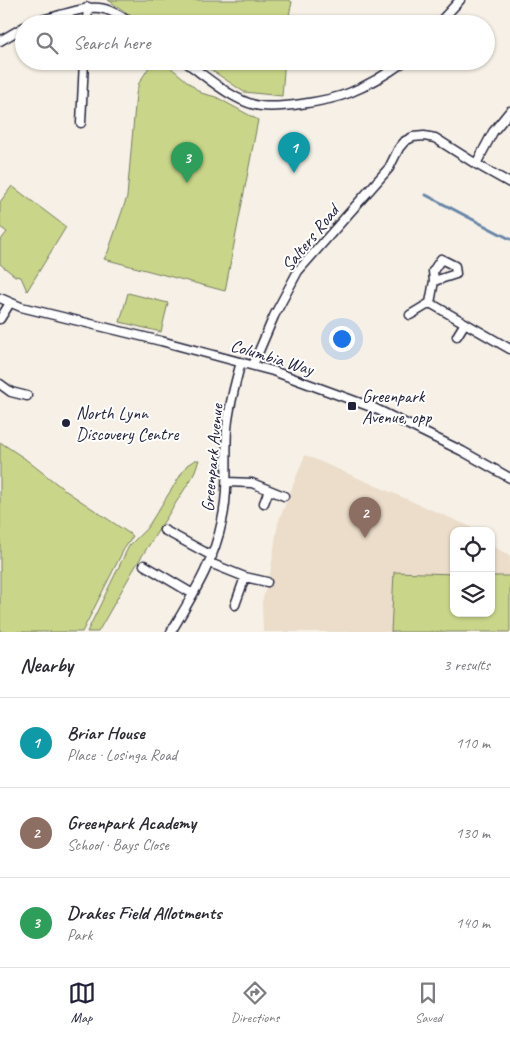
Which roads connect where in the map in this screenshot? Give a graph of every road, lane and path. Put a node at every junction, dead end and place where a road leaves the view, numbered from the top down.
1 (455, 1) edge
2 (98, 4) edge
3 (88, 7) junction
4 (61, 15) edge
5 (88, 15) edge
6 (120, 15) edge
7 (445, 15) edge
8 (15, 32) edge
9 (0, 41) edge
10 (84, 70) edge
11 (197, 70) edge
12 (392, 70) edge
13 (510, 111) edge
14 (81, 123) dead end
15 (476, 164) junction
16 (510, 182) edge
17 (434, 281) dead end
18 (0, 298) edge
19 (10, 303) junction
20 (430, 303) junction
21 (410, 315) dead end
22 (0, 319) edge
23 (465, 323) junction
24 (457, 336) dead end
25 (510, 349) edge
26 (241, 362) junction
27 (253, 365) junction
28 (0, 384) edge
29 (26, 396) dead end
30 (510, 478) edge
31 (227, 482) junction
32 (269, 490) junction
33 (284, 496) dead end
34 (264, 503) dead end
35 (164, 530) dead end
36 (211, 560) junction
37 (144, 566) dead end
38 (245, 577) junction
39 (267, 582) dead end
40 (194, 594) junction
41 (236, 605) dead end
42 (172, 632) edge

1 - 7 street
2 - 3 street
2 - 6 street
3 - 4 street
3 - 5 street
8 - 9 street
10 - 14 street
11 - 12 street
13 - 15 street
15 - 16 street
15 - 27 street, Salters Road
17 - 20 street
18 - 19 street, Columbia Way
19 - 22 street
19 - 26 street, Columbia Way
20 - 21 street
20 - 23 street
23 - 24 street
23 - 25 street
26 - 27 street, Columbia Way
26 - 31 street, Greenpark Avenue
27 - 30 street, Columbia Way
28 - 29 street
31 - 32 street
31 - 36 street, Greenpark Avenue
32 - 33 street
32 - 34 street
35 - 36 street
36 - 38 street
36 - 40 street, Greenpark Avenue
37 - 40 street
38 - 39 street
38 - 41 street
40 - 42 street, Greenpark Avenue

